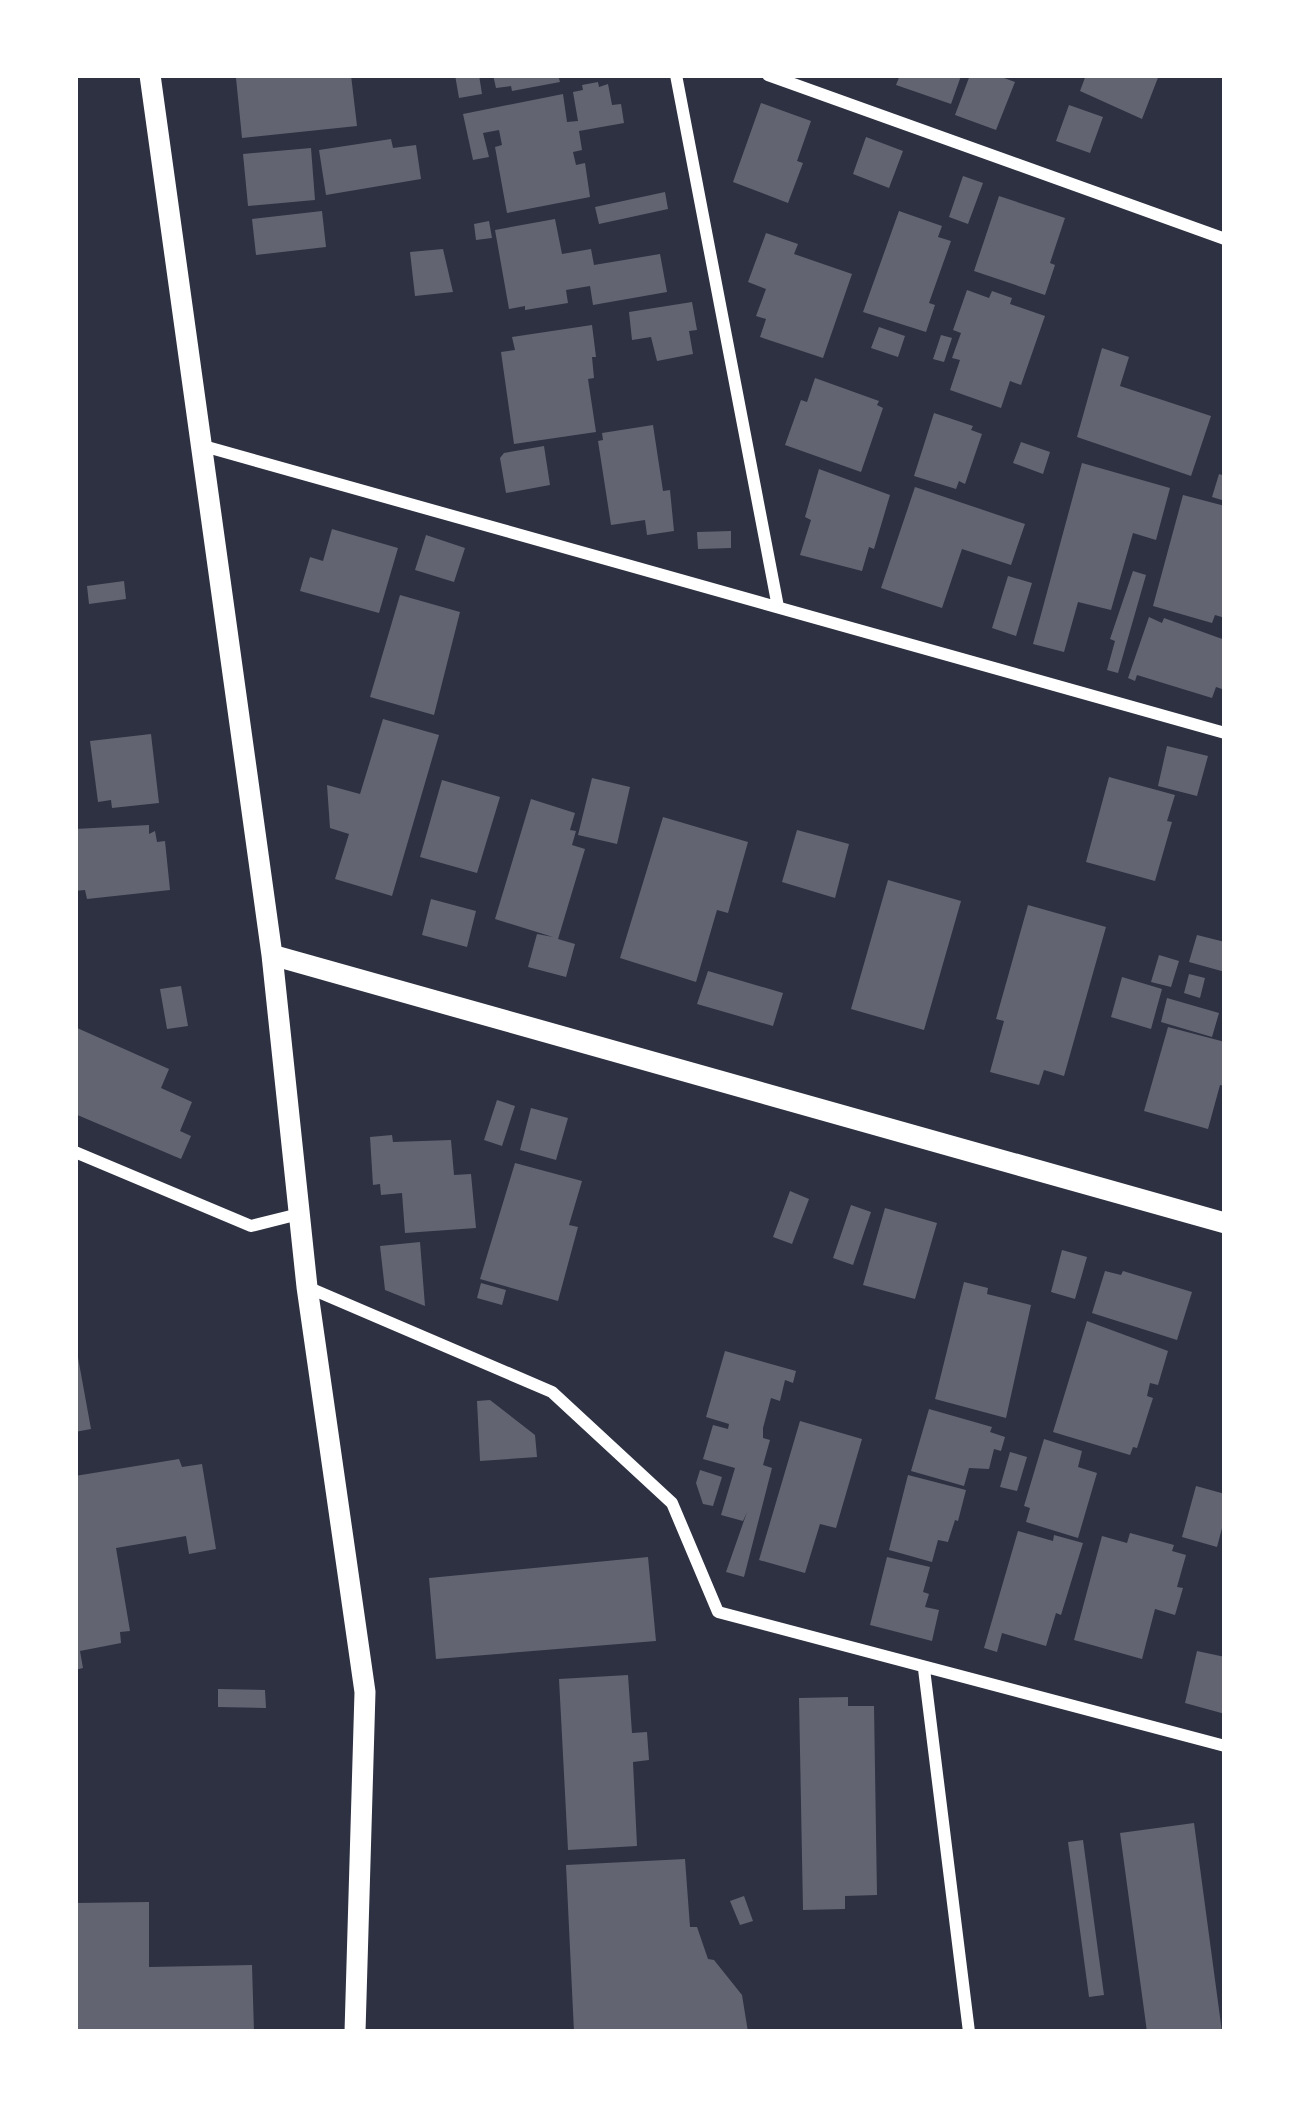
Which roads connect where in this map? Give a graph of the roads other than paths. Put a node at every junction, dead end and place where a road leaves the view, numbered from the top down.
1 (150, 75) edge
2 (676, 75) edge
3 (768, 75) edge
4 (1225, 238) edge
5 (200, 445) junction
6 (778, 607) junction
7 (1225, 733) edge
8 (272, 955) junction
9 (75, 1152) edge
10 (299, 1214) junction
11 (1225, 1223) edge
12 (307, 1287) junction
13 (924, 1670) junction
14 (1225, 1746) edge
15 (356, 2032) edge
16 (969, 2032) edge

1 - 5 street
2 - 6 street
3 - 4 street
5 - 6 street
5 - 8 street
6 - 7 street
8 - 10 street
8 - 11 street
9 - 10 street
10 - 12 street
12 - 13 street
12 - 15 street
13 - 14 street
13 - 16 street

